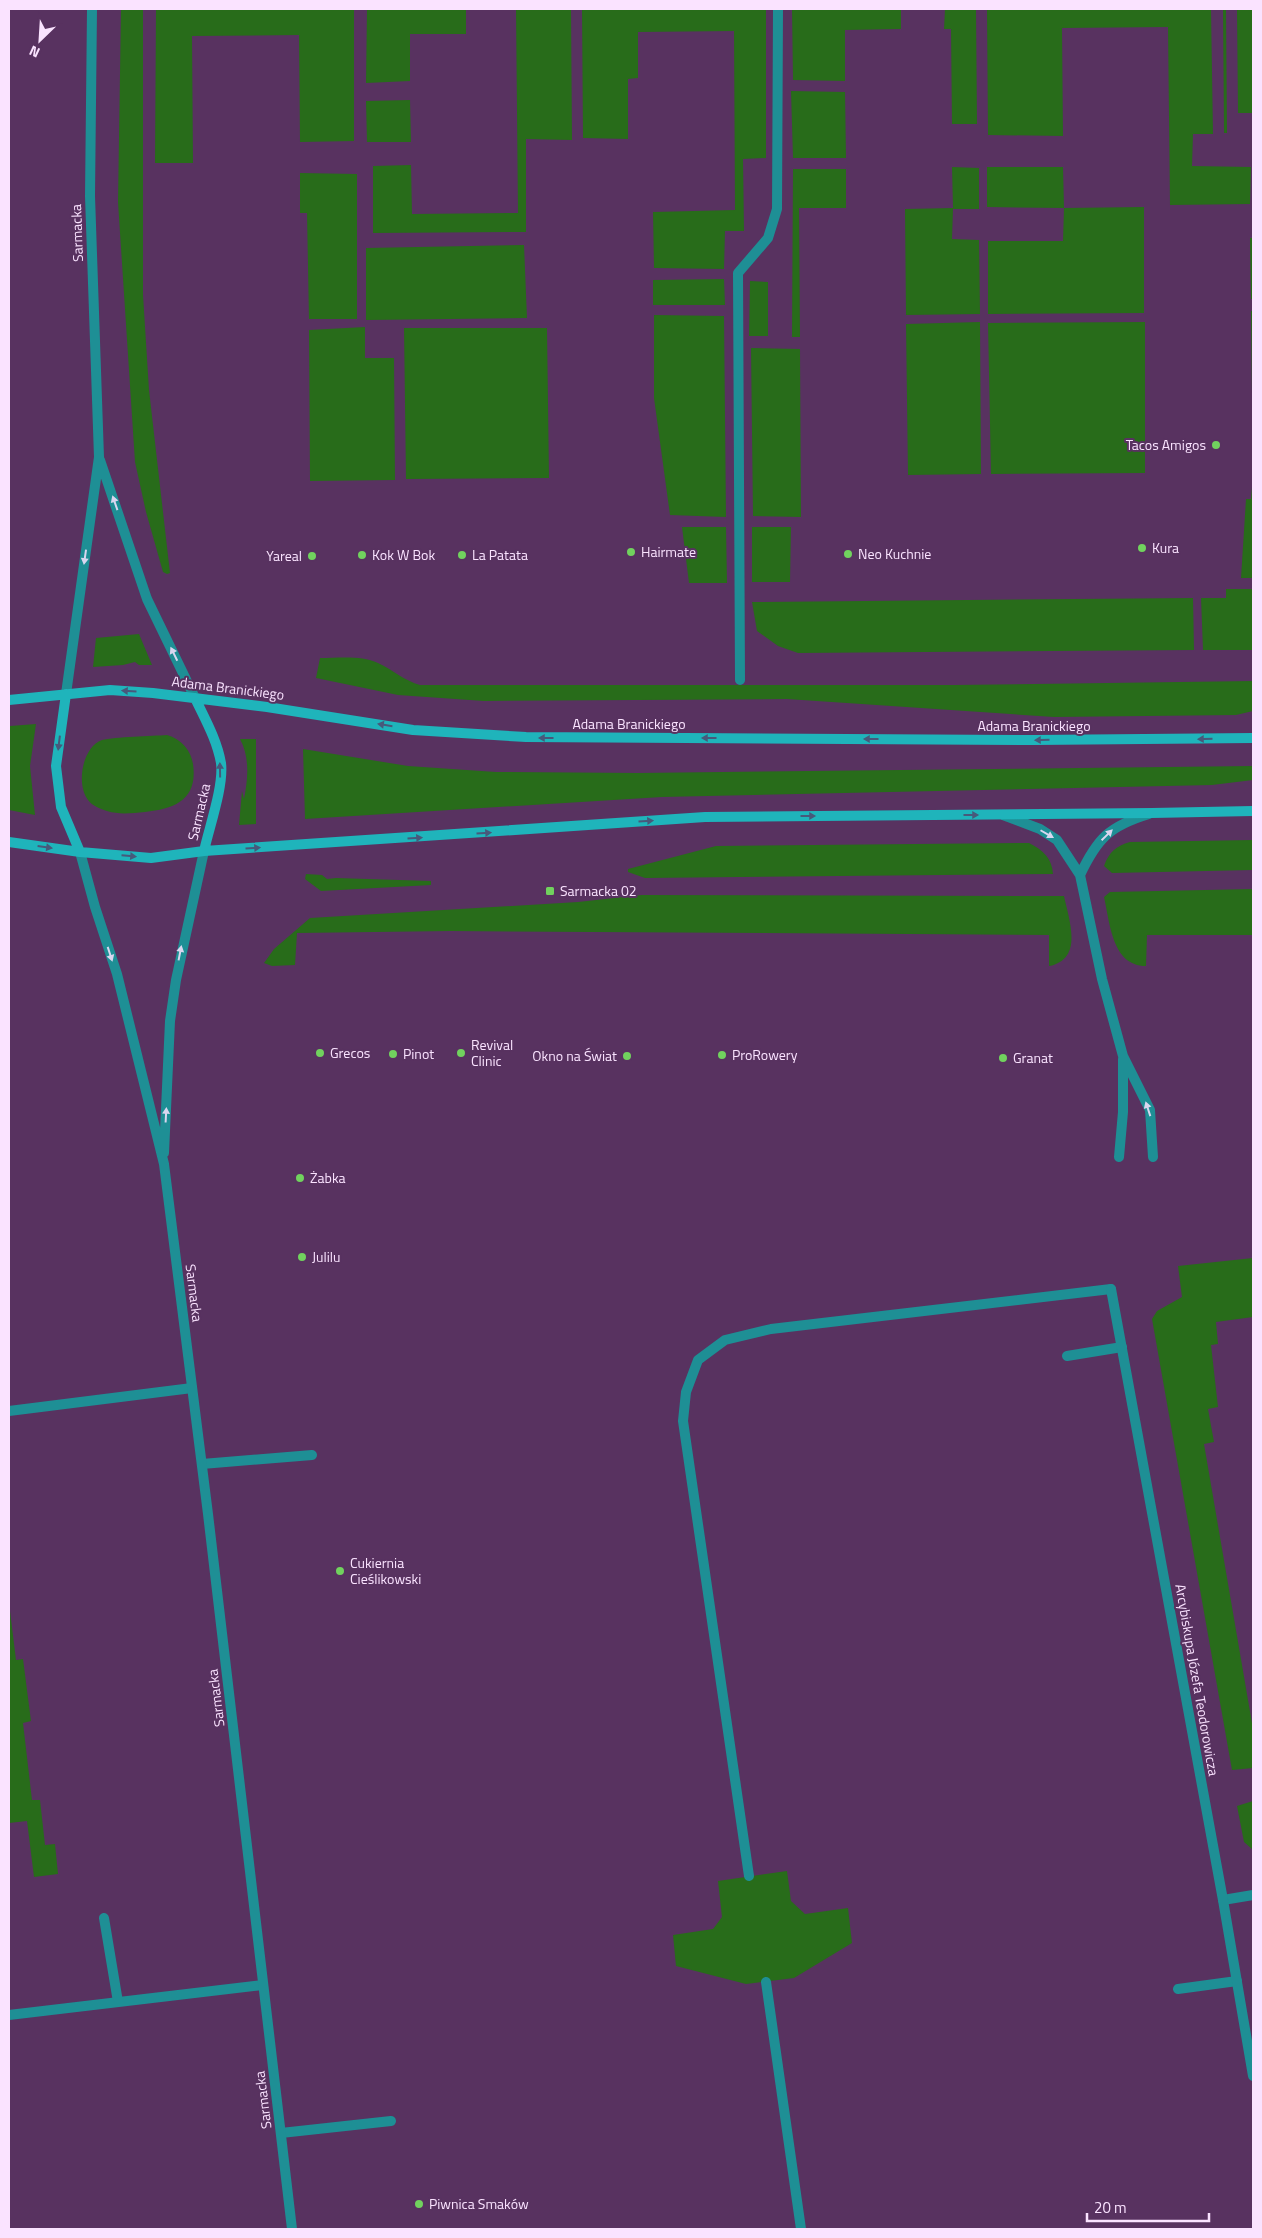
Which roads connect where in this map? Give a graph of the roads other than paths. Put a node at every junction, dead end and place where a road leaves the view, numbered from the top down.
1 (92, 9) edge
2 (778, 9) edge
3 (99, 457) junction
4 (740, 680) dead end
5 (66, 694) junction
6 (195, 698) junction
7 (9, 700) edge
8 (1253, 738) edge
9 (1253, 811) edge
10 (1152, 813) junction
11 (1002, 815) junction
12 (9, 842) edge
13 (204, 851) junction
14 (80, 852) junction
15 (1080, 875) junction
16 (1123, 1056) junction
17 (1119, 1157) dead end
18 (1153, 1157) dead end
19 (164, 1164) junction
20 (1122, 1347) junction
21 (1067, 1356) dead end
22 (192, 1388) junction
23 (9, 1411) edge
24 (312, 1455) dead end
25 (202, 1464) junction
26 (749, 1876) dead end
27 (1253, 1894) edge
28 (1223, 1900) junction
29 (104, 1918) dead end
30 (1238, 1981) junction
31 (766, 1982) dead end
32 (264, 1985) junction
33 (1178, 1989) dead end
34 (118, 2002) junction
35 (9, 2014) edge
36 (1252, 2059) edge
37 (1253, 2076) edge
38 (391, 2121) dead end
39 (281, 2133) junction
40 (292, 2229) edge
41 (800, 2229) edge

1 - 3 street, Sarmacka
2 - 4 street
3 -> 5 street, Sarmacka
6 -> 3 street, Sarmacka
6 -> 5 main road, Adama Branickiego
5 - 7 main road, Adama Branickiego
5 -> 14 main road, Sarmacka
8 -> 6 main road, Adama Branickiego
13 -> 6 main road, Sarmacka
9 - 10 main road
10 - 11 main road
15 -> 10 street
13 -> 11 main road
11 -> 15 street
12 -> 14 main road
14 -> 13 main road
19 -> 13 street, Sarmacka
14 -> 19 street, Sarmacka
15 - 16 street
16 - 17 street
18 -> 16 street
19 - 22 street, Sarmacka
20 - 21 street
20 - 26 street, Arcybiskupa Józefa Teodorowicza
20 - 28 street, Arcybiskupa Józefa Teodorowicza
22 - 23 street
22 - 25 street, Sarmacka
24 - 25 street
25 - 32 street, Sarmacka
27 - 28 street
28 - 30 street, Arcybiskupa Józefa Teodorowicza
29 - 34 street
30 - 33 street
30 - 36 street, Arcybiskupa Józefa Teodorowicza
31 - 41 street
32 - 34 street
32 - 39 street, Sarmacka
34 - 35 street
36 - 37 street, Arcybiskupa Józefa Teodorowicza
38 - 39 street
39 - 40 street, Sarmacka

